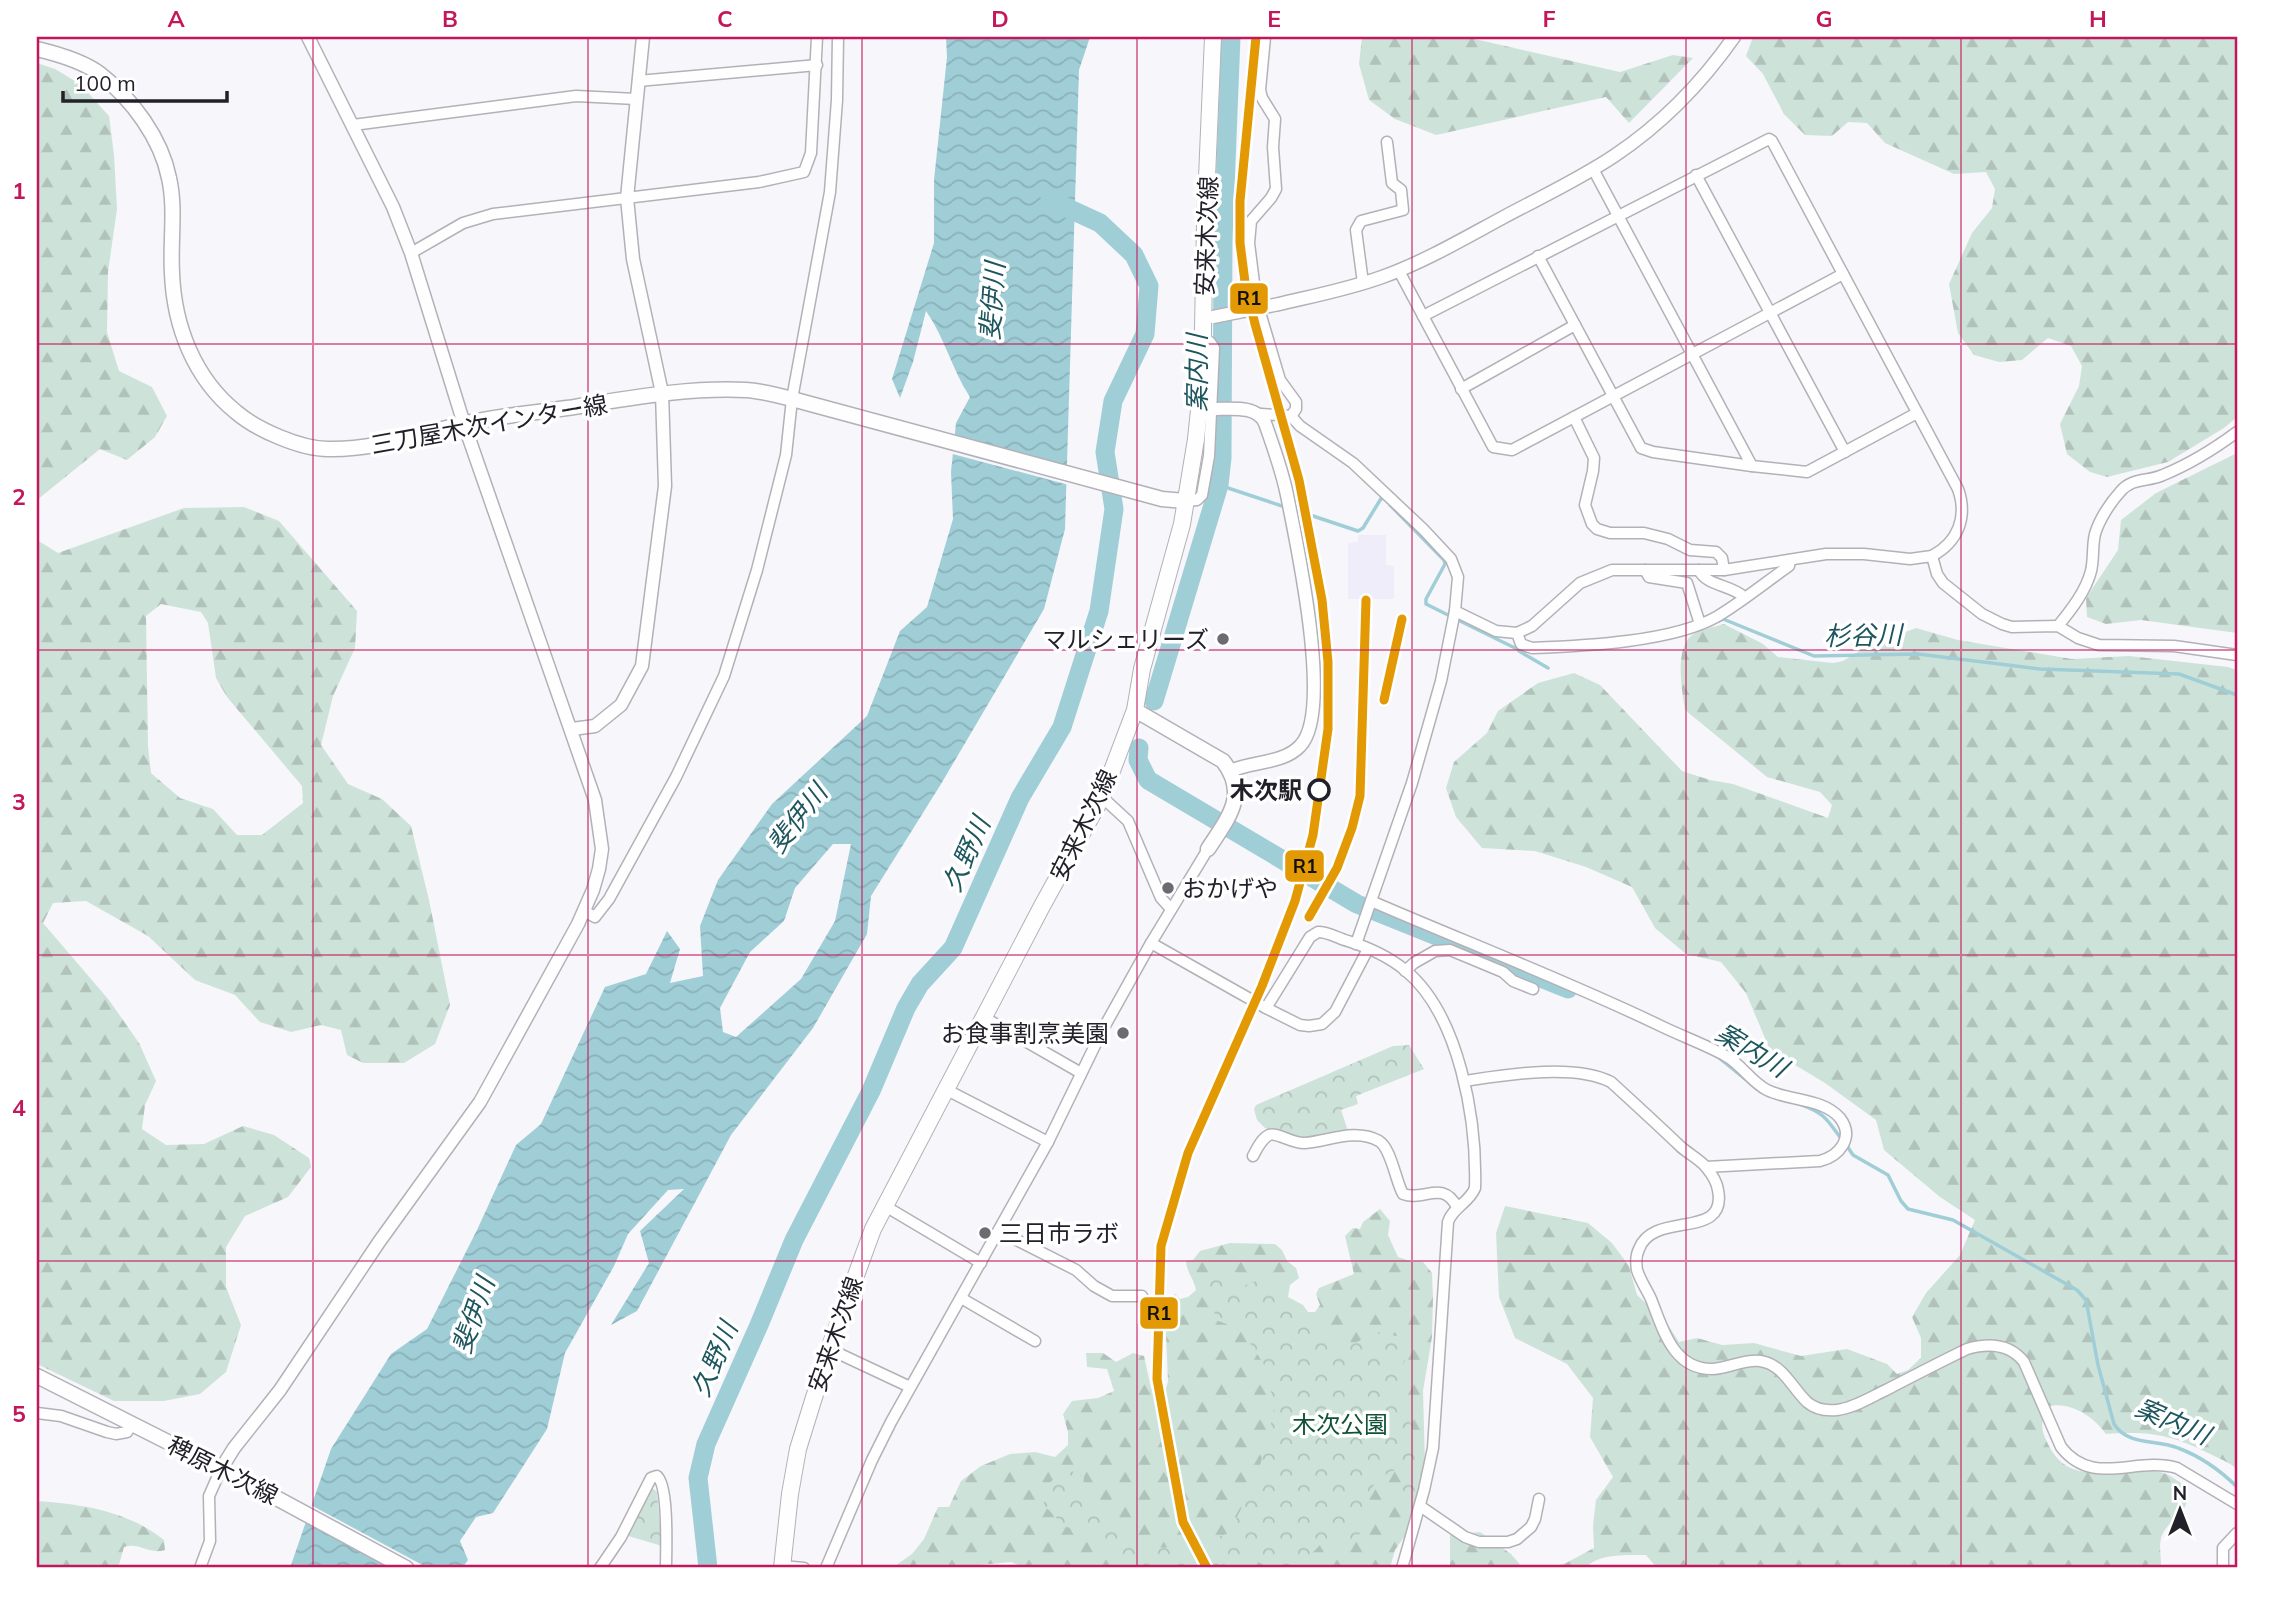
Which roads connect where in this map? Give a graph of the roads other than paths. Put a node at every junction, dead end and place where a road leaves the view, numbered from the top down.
1 (307, 37) edge
2 (643, 37) edge
3 (817, 37) edge
4 (838, 37) edge
5 (1213, 37) edge
6 (1265, 37) edge
7 (1734, 37) edge
8 (37, 49) edge
9 (817, 65) junction
10 (638, 81) junction
11 (636, 99) junction
12 (354, 125) junction
13 (1387, 142) dead end
14 (1593, 169) junction
15 (1696, 175) junction
16 (627, 198) junction
17 (1619, 214) junction
18 (411, 253) junction
19 (1538, 256) junction
20 (1399, 271) junction
21 (1843, 274) junction
22 (1363, 283) junction
23 (1770, 313) junction
24 (1423, 316) junction
25 (1208, 318) junction
26 (1575, 325) junction
27 (1203, 342) junction
28 (1692, 355) junction
29 (1461, 389) junction
30 (662, 393) junction
31 (1613, 397) junction
32 (799, 401) junction
33 (1220, 409) junction
34 (1917, 413) junction
35 (1261, 414) junction
36 (1291, 416) junction
37 (1573, 417) junction
38 (464, 424) junction
39 (2237, 432) edge
40 (1845, 452) junction
41 (1752, 466) junction
42 (1185, 501) junction
43 (1932, 556) junction
44 (1790, 560) junction
45 (1645, 570) junction
46 (1699, 570) junction
47 (1724, 570) junction
48 (1744, 597) junction
49 (1455, 611) junction
50 (1700, 624) junction
51 (2058, 626) junction
52 (1517, 633) junction
53 (2237, 655) edge
54 (1135, 710) junction
55 (572, 729) junction
56 (1230, 771) junction
57 (1102, 797) junction
58 (1209, 849) joint
59 (1370, 902) junction
60 (1171, 909) junction
61 (584, 911) junction
62 (1151, 943) junction
63 (1356, 944) junction
64 (1459, 945) junction
65 (1368, 949) junction
66 (1405, 971) junction
67 (1533, 989) dead end
68 (1266, 1008) junction
69 (985, 1018) junction
70 (1081, 1073) junction
71 (1465, 1081) junction
72 (947, 1090) junction
73 (1048, 1142) junction
74 (1253, 1156) dead end
75 (1706, 1167) junction
76 (885, 1206) junction
77 (1457, 1207) junction
78 (999, 1231) junction
79 (981, 1263) junction
80 (1142, 1296) dead end
81 (961, 1298) junction
82 (1035, 1341) dead end
83 (829, 1349) junction
84 (37, 1376) edge
85 (910, 1387) junction
86 (37, 1413) edge
87 (132, 1424) junction
88 (221, 1469) junction
89 (1539, 1499) dead end
90 (2237, 1504) edge
91 (1420, 1506) junction
92 (2237, 1533) edge
93 (782, 1567) edge
94 (200, 1568) edge
95 (407, 1568) edge
96 (600, 1568) edge
97 (666, 1568) edge
98 (804, 1568) edge
99 (826, 1568) edge
100 (1402, 1568) edge
101 (2223, 1568) edge

1 - 12 street
2 - 10 street
3 - 9 street
4 - 32 street
5 - 25 main road, 安来木次線
6 - 36 street
7 - 14 street
8 - 38 main road, 三刀屋木次インター線
9 - 10 street
9 - 16 street
10 - 11 street
11 - 12 street
11 - 16 street
12 - 18 street
13 - 22 street
14 - 17 street
14 - 20 street
15 - 17 street
15 - 21 street
15 - 23 street
16 - 18 street
16 - 30 street
17 - 19 street
17 - 28 street
18 - 38 street
19 - 24 street
19 - 26 street
20 - 22 street
20 - 24 street
21 - 23 street
21 - 34 street
22 - 25 street, bridge
23 - 28 street
23 - 40 street
24 - 29 street
25 - 27 main road, 安来木次線
26 - 29 street
26 - 31 street
27 - 33 street
27 - 42 main road, 安来木次線
28 - 31 street
28 - 41 street
29 - 37 street
30 - 32 main road, 三刀屋木次インター線
30 - 38 main road, 三刀屋木次インター線
30 - 55 street
31 - 37 street
31 - 41 street
32 - 42 main road, 三刀屋木次インター線
32 - 61 street
33 - 35 street
33 - 42 street
34 - 40 street
34 - 43 street
35 - 36 street
35 - 56 street
36 - 49 street
37 - 47 street
38 - 55 street
39 - 51 street
40 - 41 street
42 - 54 main road, 安来木次線
43 - 44 street
43 - 51 street
44 - 47 street
44 - 48 street
45 - 46 street
45 - 50 street
45 - 52 street
46 - 47 street
46 - 48 street
48 - 50 street
49 - 52 street
49 - 59 street
50 - 52 street
51 - 53 street
54 - 56 main road
54 - 57 main road, 安来木次線
55 - 61 street
56 - 58 main road
57 - 60 street
57 - 69 main road, 安来木次線
58 - 60 street
59 - 63 street
59 - 64 street
60 - 62 street
61 - 88 street
62 - 68 street
62 - 70 street
63 - 65 street
63 - 68 street
64 - 66 street
64 - 67 street
64 - 75 street
65 - 66 street
65 - 68 street
66 - 71 street
69 - 70 street
69 - 72 main road, 安来木次線
70 - 73 street
71 - 75 street
71 - 77 street
72 - 73 street
72 - 76 main road, 安来木次線
73 - 78 street
74 - 77 street
75 - 90 street
76 - 79 street
76 - 83 main road, 安来木次線
77 - 91 street
78 - 79 street
78 - 80 street
79 - 81 street
81 - 82 street
81 - 85 street
83 - 85 street
83 - 93 main road, 安来木次線
84 - 87 main road, 稗原木次線
85 - 99 street
86 - 87 street
87 - 88 main road, 稗原木次線
88 - 94 street
88 - 95 main road, 稗原木次線
89 - 91 street
91 - 100 street
92 - 101 street
93 - 98 street
96 - 97 street

